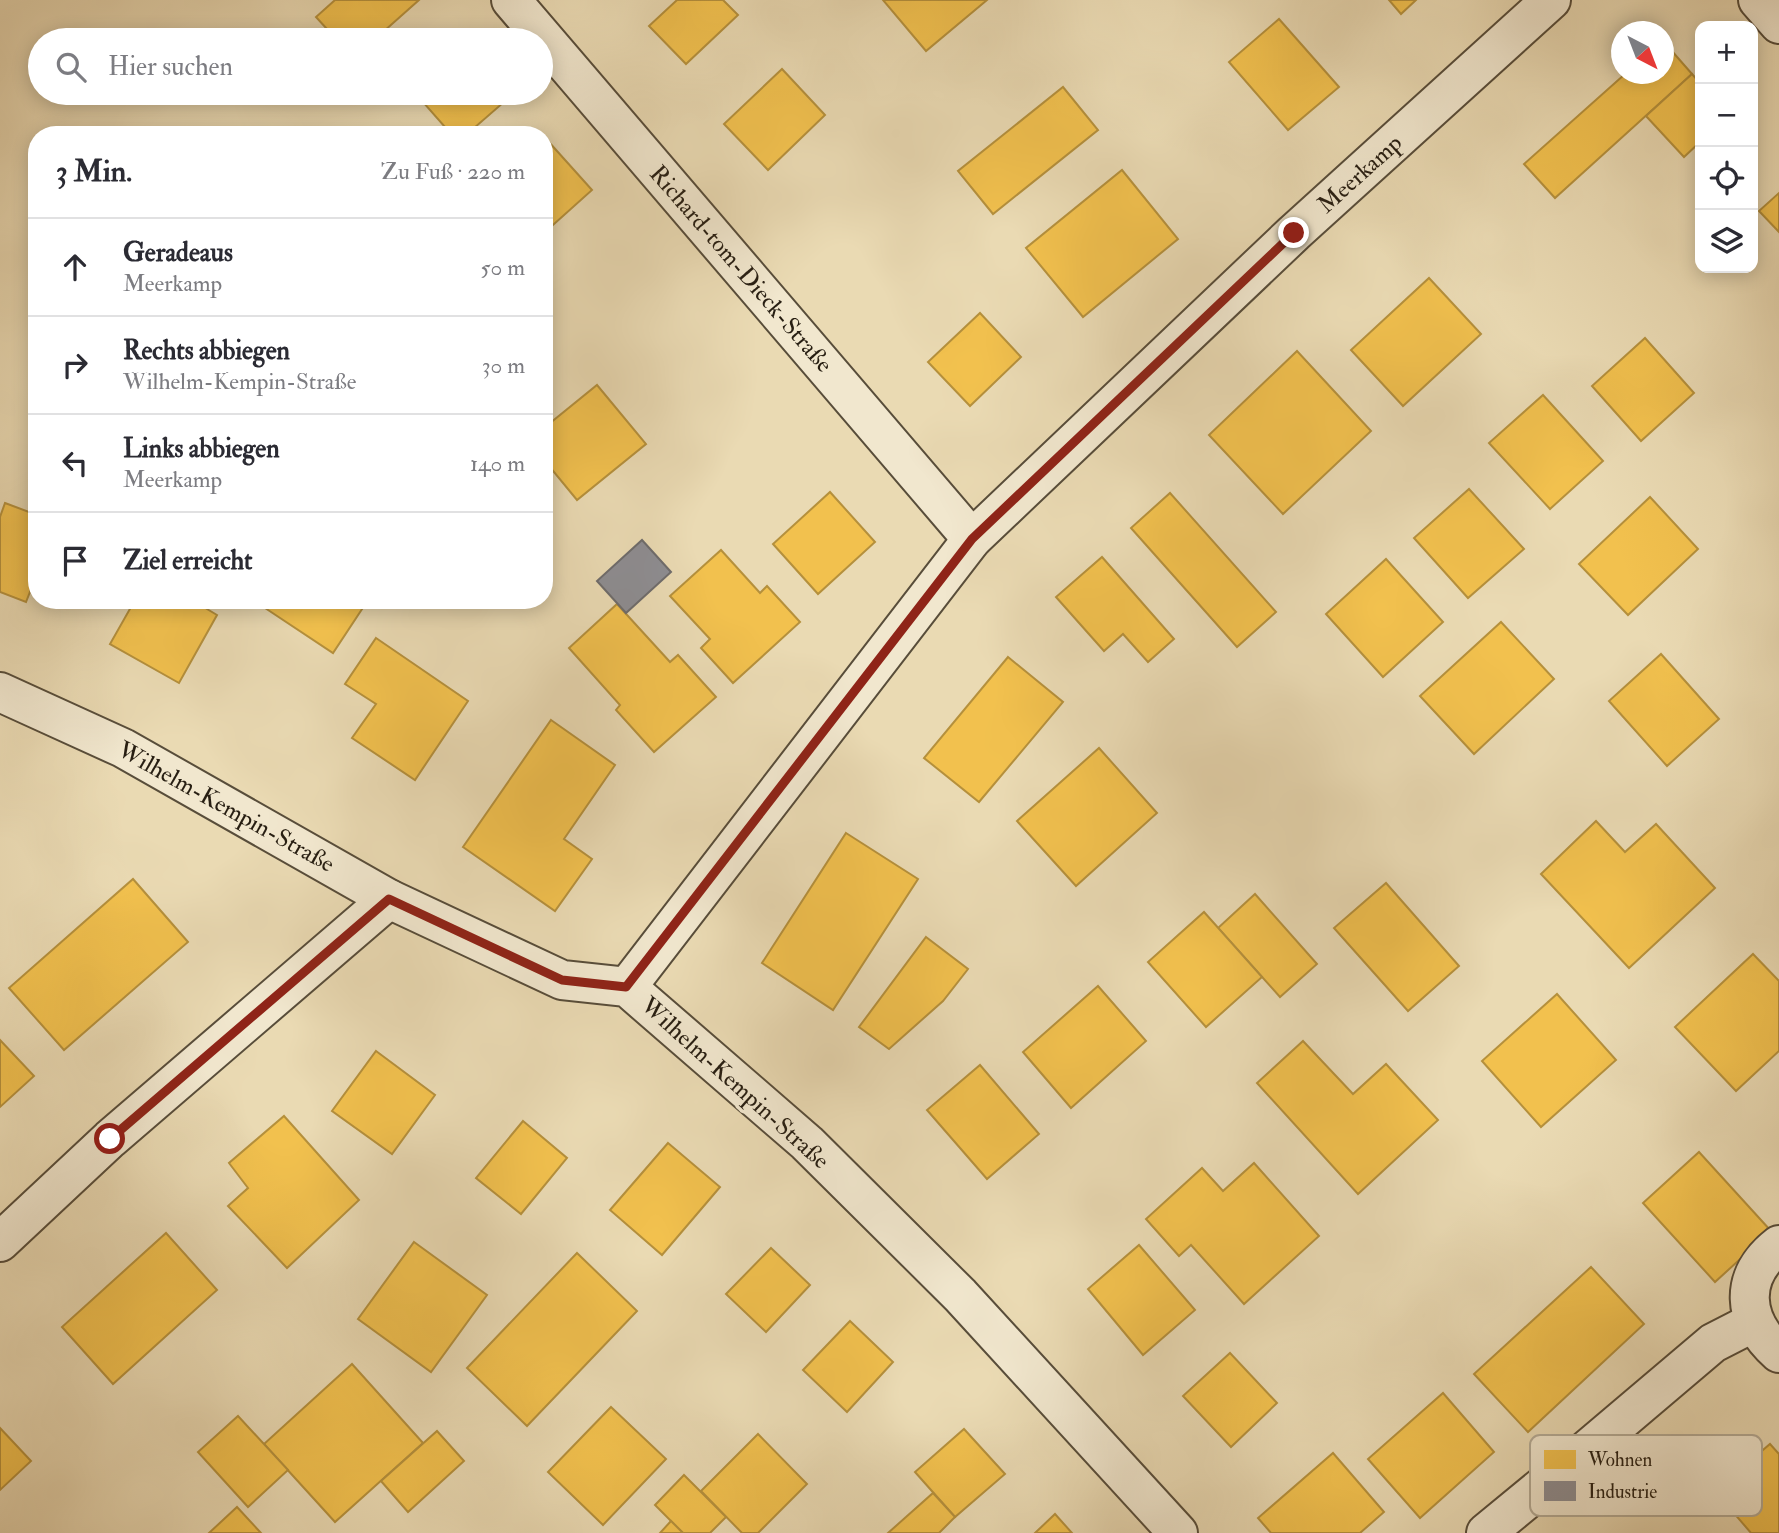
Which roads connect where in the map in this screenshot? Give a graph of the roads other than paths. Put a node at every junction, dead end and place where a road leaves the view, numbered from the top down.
1 (510, 0) edge
2 (1551, 0) edge
3 (1758, 0) edge
4 (1779, 24) edge
5 (534, 28) edge
6 (553, 50) edge
7 (972, 539) junction
8 (0, 692) edge
9 (389, 899) junction
10 (626, 987) junction
11 (0, 1241) edge
12 (1779, 1245) edge
13 (1754, 1322) junction
14 (1779, 1353) edge
15 (1605, 1435) edge
16 (1530, 1497) edge
17 (1178, 1533) edge
18 (1486, 1533) edge

1 - 5 street, Richard-tom-Dieck-Straße
2 - 7 street, Meerkamp
3 - 4 street
6 - 7 street, Richard-tom-Dieck-Straße
7 - 10 street, Meerkamp
8 - 9 street, Wilhelm-Kempin-Straße
9 - 10 street, Wilhelm-Kempin-Straße
9 - 11 street
10 - 17 street, Wilhelm-Kempin-Straße
12 - 13 street
13 - 14 street
13 - 15 street
16 - 18 street

